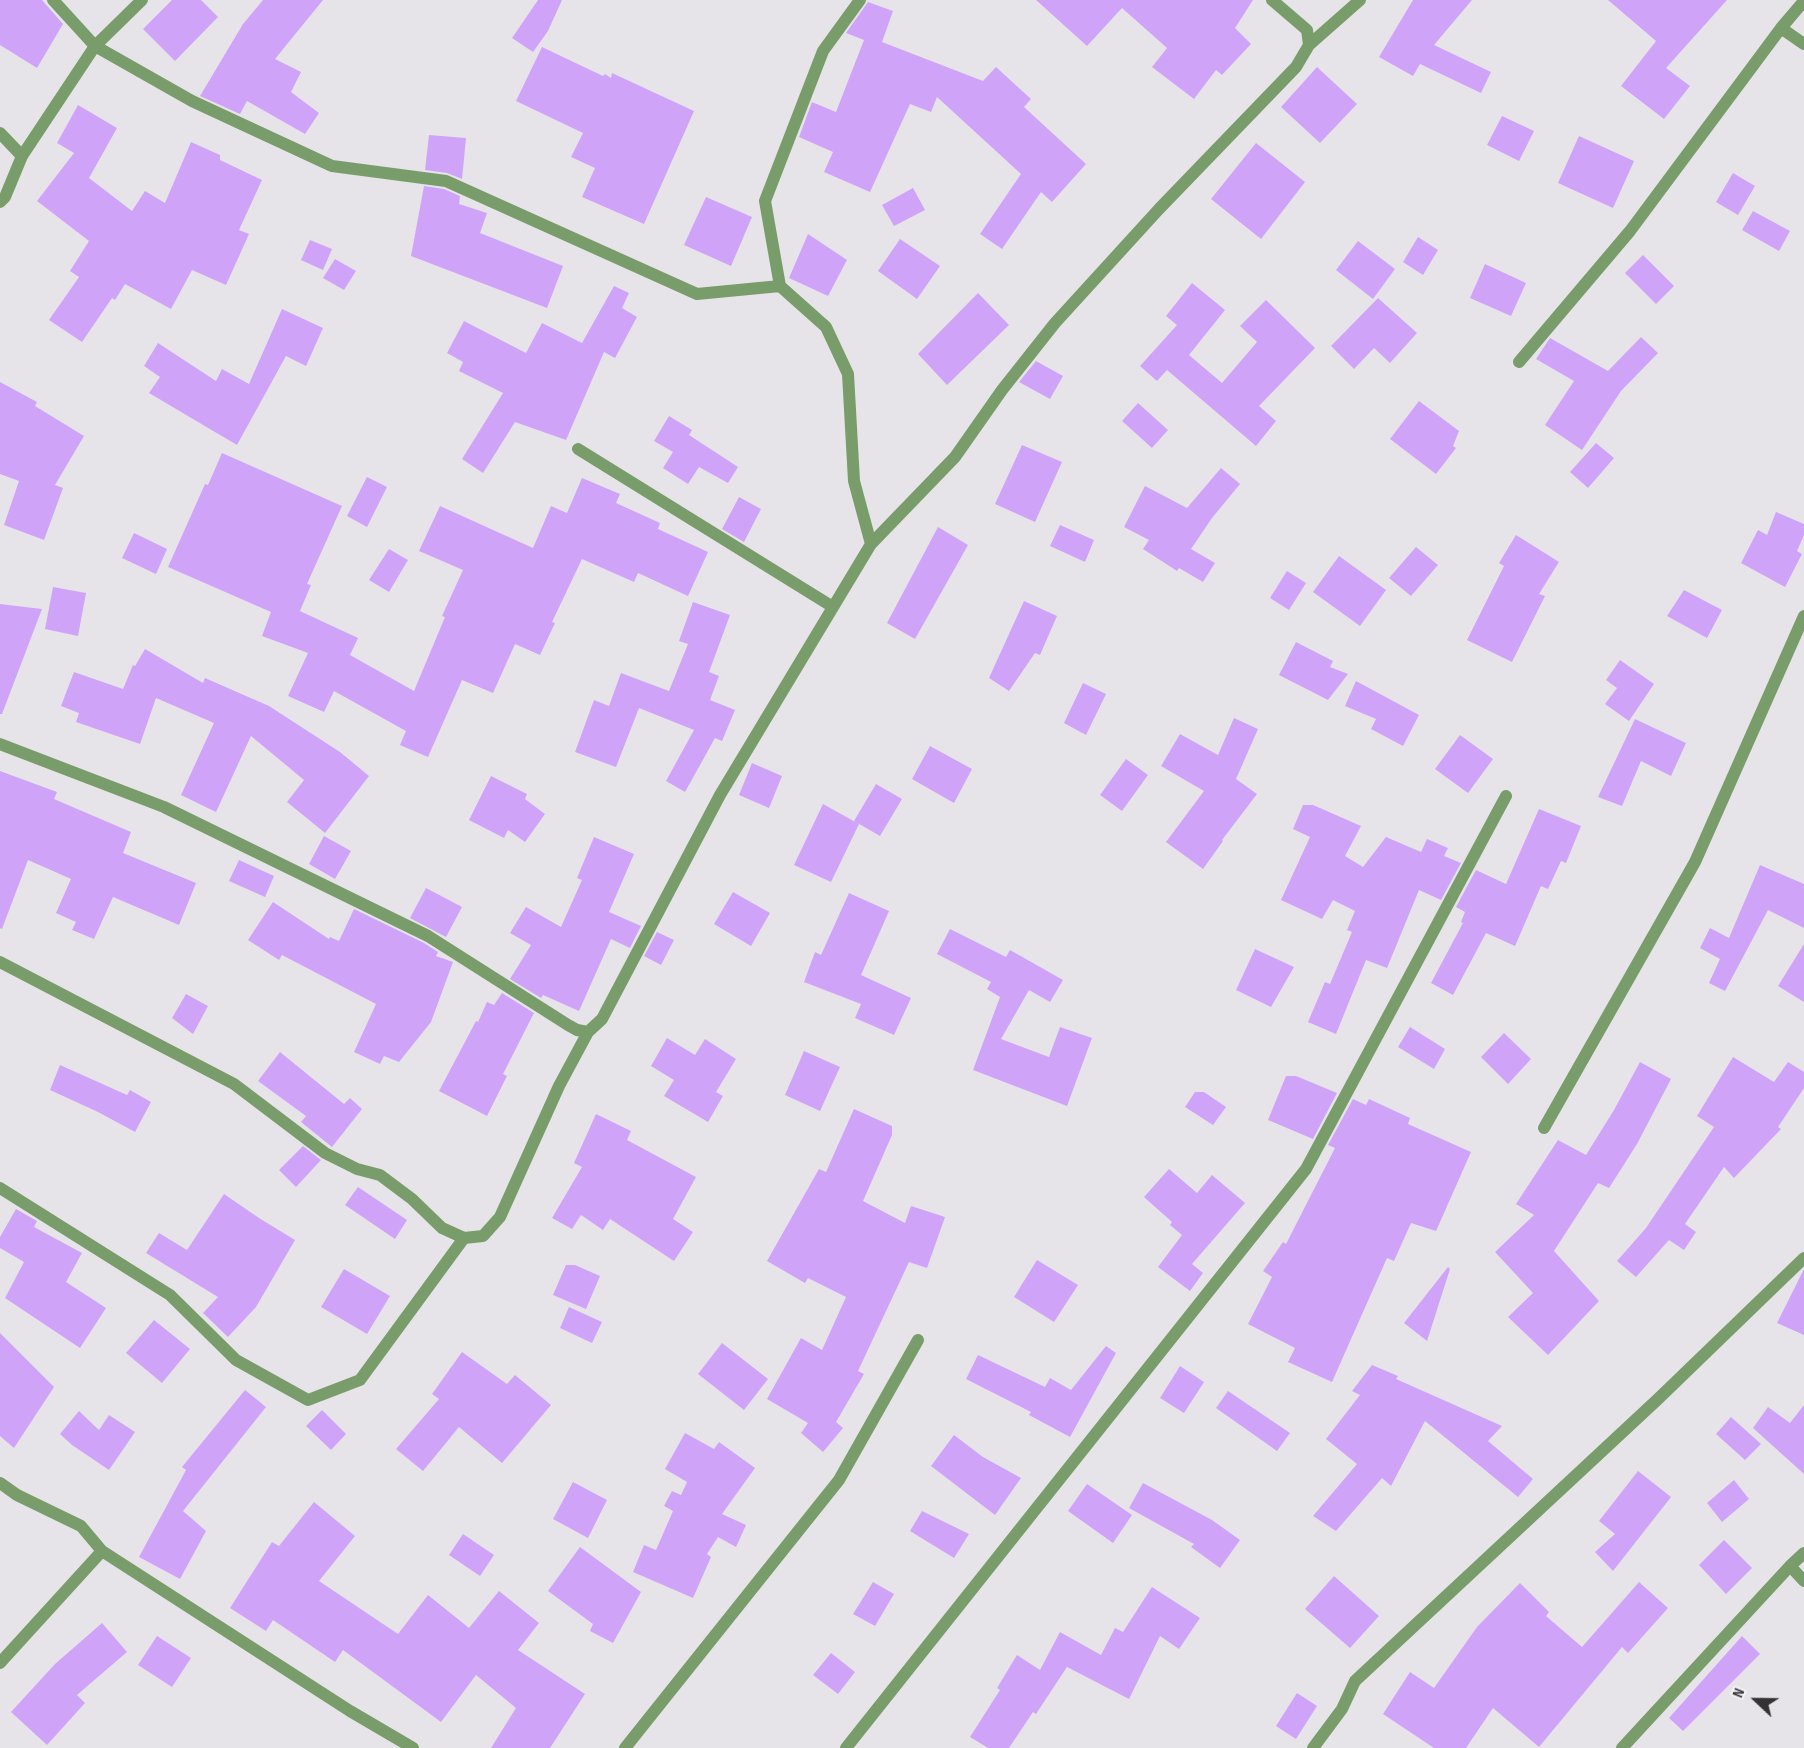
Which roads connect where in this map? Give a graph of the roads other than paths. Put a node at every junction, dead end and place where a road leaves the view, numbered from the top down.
1 (53, 0) edge
2 (142, 0) edge
3 (860, 0) edge
4 (1272, 0) edge
5 (1360, 0) edge
6 (1804, 1) edge
7 (1781, 28) junction
8 (1804, 44) edge
9 (1309, 45) junction
10 (95, 46) junction
11 (0, 133) edge
12 (22, 156) junction
13 (0, 202) edge
14 (780, 286) junction
15 (1519, 362) dead end
16 (578, 449) dead end
17 (871, 544) junction
18 (833, 607) junction
19 (1804, 616) edge
20 (0, 744) edge
21 (1506, 796) dead end
22 (0, 962) edge
23 (588, 1032) junction
24 (1544, 1128) dead end
25 (0, 1188) edge
26 (464, 1238) junction
27 (1804, 1257) edge
28 (918, 1340) dead end
29 (0, 1483) edge
30 (102, 1551) junction
31 (1804, 1553) edge
32 (1790, 1566) junction
33 (1804, 1581) edge
34 (0, 1663) edge
35 (413, 1748) edge
36 (625, 1748) edge
37 (846, 1748) edge
38 (1313, 1748) edge
39 (1622, 1748) edge

1 - 10 street
2 - 10 street
3 - 14 street
4 - 9 street
5 - 9 street
6 - 7 street
7 - 8 street
7 - 15 street
9 - 17 street
10 - 12 street
10 - 14 street
11 - 12 street
12 - 13 street
14 - 17 street
16 - 18 street
17 - 18 street
18 - 23 street
19 - 24 street
20 - 23 street
21 - 37 street
22 - 26 street
23 - 26 street
25 - 26 street
27 - 38 street
28 - 36 street
29 - 30 street
30 - 34 street
30 - 35 street
31 - 32 street
32 - 33 street
32 - 39 street

